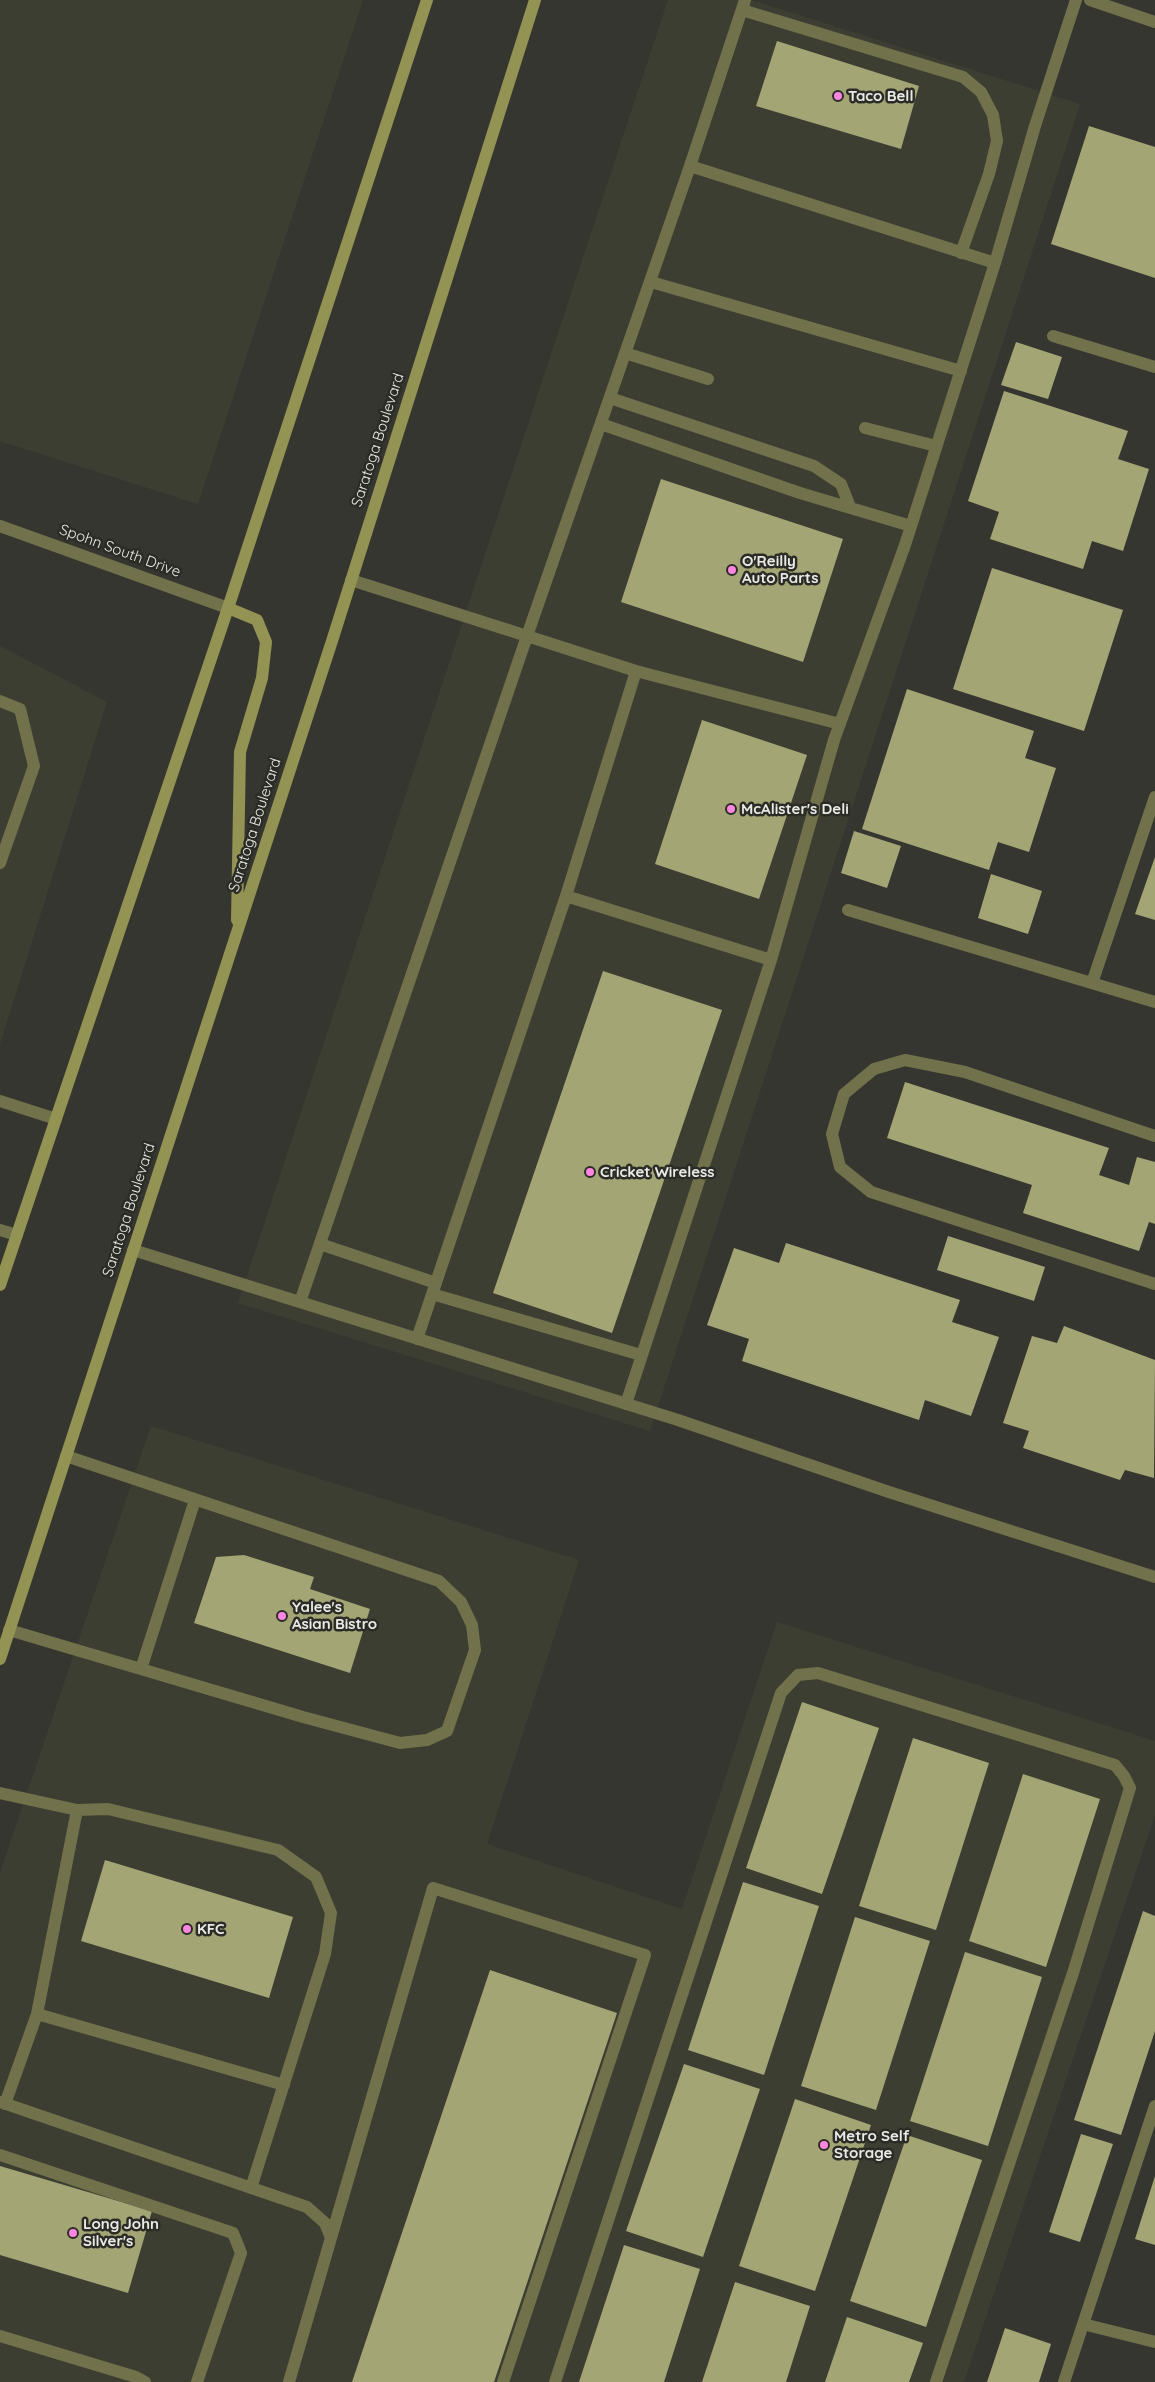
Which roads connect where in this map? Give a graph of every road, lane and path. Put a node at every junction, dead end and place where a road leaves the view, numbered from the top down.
1 (427, 0) edge
2 (535, 0) edge
3 (1076, 0) edge
4 (1090, 0) edge
5 (744, 5) edge
6 (1155, 22) edge
7 (690, 166) junction
8 (961, 253) junction
9 (995, 263) junction
10 (650, 282) junction
11 (1053, 336) dead end
12 (626, 353) junction
13 (1155, 367) edge
14 (961, 371) junction
15 (708, 379) dead end
16 (610, 398) junction
17 (601, 424) junction
18 (865, 428) dead end
19 (936, 446) junction
20 (850, 507) junction
21 (0, 526) edge
22 (911, 526) junction
23 (351, 580) junction
24 (228, 608) junction
25 (527, 636) junction
26 (636, 671) junction
27 (0, 701) edge
28 (840, 724) junction
29 (1155, 797) edge
30 (0, 863) edge
31 (566, 896) junction
32 (848, 910) dead end
33 (237, 932) junction
34 (771, 960) junction
35 (1092, 983) junction
36 (1155, 1002) edge
37 (0, 1101) edge
38 (56, 1119) junction
39 (1155, 1136) edge
40 (0, 1230) edge
41 (17, 1236) junction
42 (320, 1244) junction
43 (133, 1250) junction
44 (1155, 1284) edge
45 (0, 1285) edge
46 (434, 1289) junction
47 (300, 1302) junction
48 (417, 1340) junction
49 (642, 1355) junction
50 (626, 1404) junction
51 (66, 1456) junction
52 (195, 1500) junction
53 (1155, 1577) edge
54 (9, 1630) junction
55 (0, 1659) edge
56 (141, 1669) junction
57 (0, 1793) edge
58 (77, 1810) junction
59 (37, 2014) junction
60 (284, 2085) junction
61 (3, 2103) edge
62 (1155, 2106) edge
63 (0, 2155) edge
64 (251, 2188) junction
65 (331, 2238) junction
66 (1083, 2324) junction
67 (0, 2336) edge
68 (1155, 2342) edge
69 (145, 2382) edge
70 (197, 2382) edge
71 (289, 2382) edge
72 (503, 2382) edge
73 (555, 2382) edge
74 (936, 2382) edge
75 (1064, 2382) edge

1 - 24 main road
2 - 23 main road, Saratoga Boulevard
3 - 9 street
4 - 6 street
5 - 7 street
5 - 8 street
7 - 8 street
7 - 10 street
8 - 9 street
9 - 14 street
10 - 12 street
10 - 14 street
11 - 13 street
12 - 15 street
12 - 16 street
14 - 19 street
16 - 17 street
16 - 20 street
17 - 20 street
17 - 25 street
18 - 19 street
19 - 22 street
20 - 22 street
21 - 24 street, Spohn South Drive
22 - 28 street
23 - 25 street
23 - 33 main road, Saratoga Boulevard
24 - 33 main road
24 - 38 main road
25 - 26 street
25 - 42 street
26 - 28 street
26 - 31 street
27 - 30 street
28 - 34 street
29 - 35 street
31 - 34 street
31 - 46 street
32 - 35 street
33 - 43 main road, Saratoga Boulevard
34 - 49 street
35 - 36 street
37 - 38 street
38 - 41 main road
39 - 44 street
40 - 41 street
41 - 45 main road
42 - 46 street
42 - 47 street
43 - 47 street
43 - 51 main road, Saratoga Boulevard
46 - 48 street
46 - 49 street
47 - 48 street
48 - 50 street
49 - 50 street
50 - 53 street
51 - 52 street
51 - 54 main road, Saratoga Boulevard
52 - 56 street
52 - 56 street
54 - 55 main road, Saratoga Boulevard
54 - 56 street
57 - 58 street
58 - 59 street
58 - 60 street
59 - 60 street
59 - 61 street
60 - 64 street
61 - 64 street
62 - 66 street
63 - 70 street
64 - 65 street
65 - 71 street
65 - 72 street
66 - 68 street
66 - 75 street
67 - 69 street
73 - 74 street

